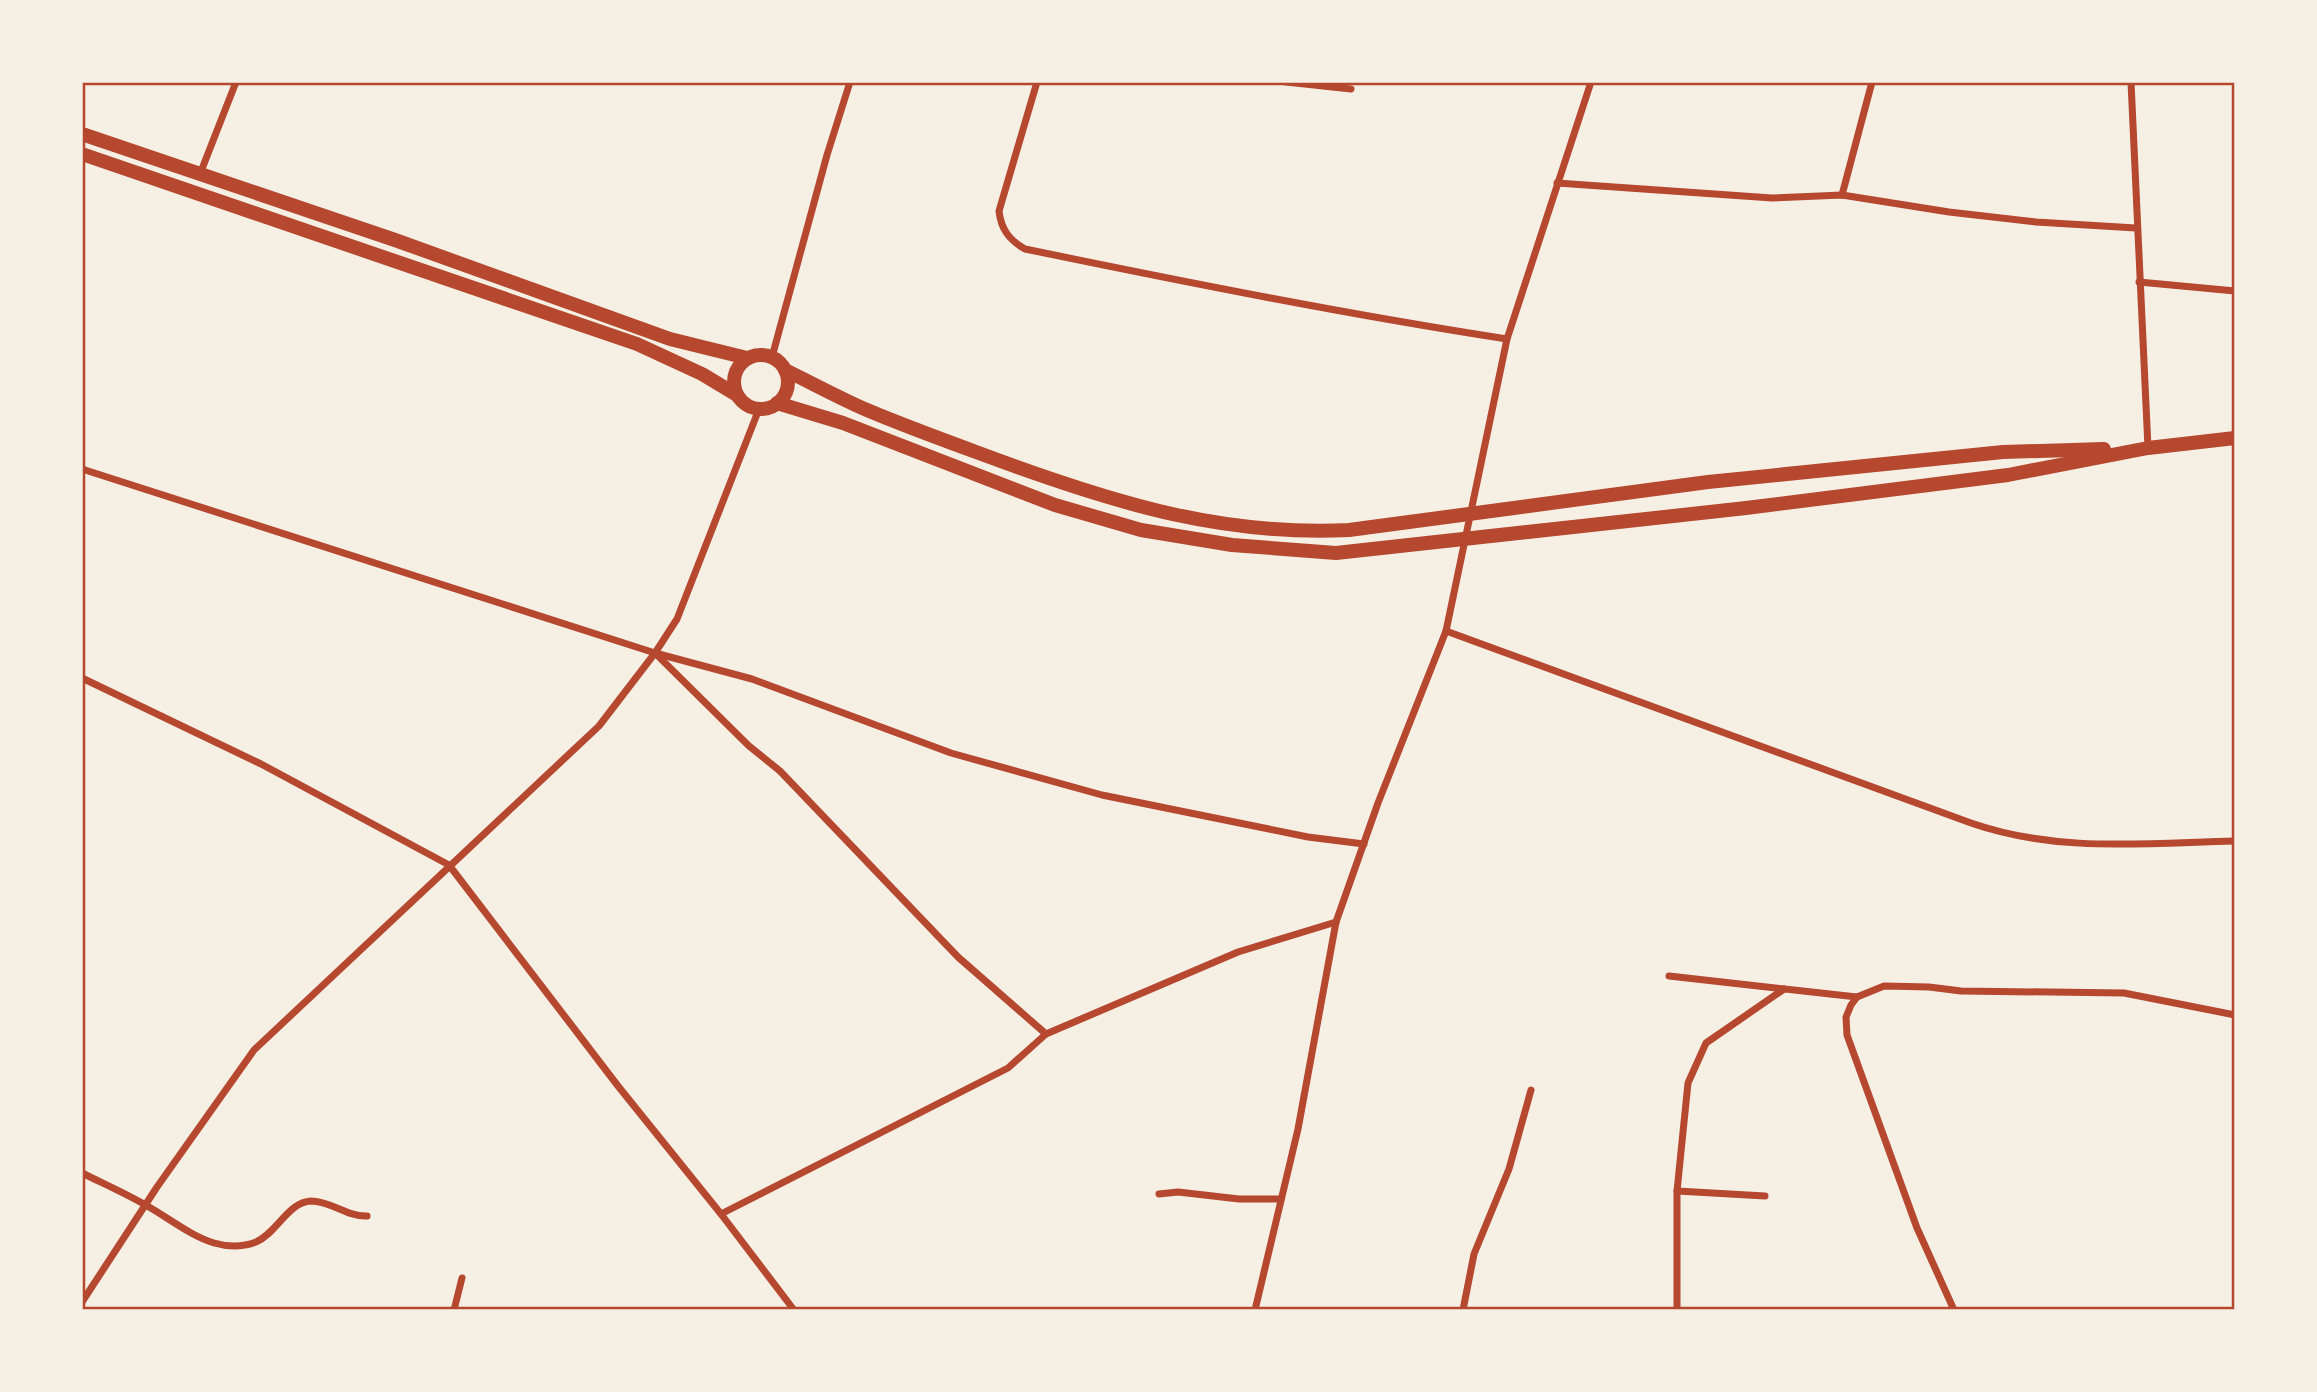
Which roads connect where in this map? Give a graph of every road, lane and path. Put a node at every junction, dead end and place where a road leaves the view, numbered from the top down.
1 (236, 82) edge
2 (850, 82) edge
3 (1037, 82) edge
4 (1286, 82) edge
5 (1591, 82) edge
6 (1872, 82) edge
7 (2131, 82) edge
8 (1351, 89) dead end
9 (82, 134) edge
10 (82, 154) edge
11 (200, 175) junction
12 (1557, 183) junction
13 (1842, 195) junction
14 (2136, 228) junction
15 (2138, 282) junction
16 (2235, 291) edge
17 (1507, 339) junction
18 (772, 357) junction
19 (747, 358) junction
20 (785, 370) junction
21 (737, 395) junction
22 (776, 404) junction
23 (759, 409) junction
24 (2235, 438) edge
25 (2148, 448) junction
26 (82, 469) edge
27 (1471, 513) junction
28 (1465, 540) junction
29 (1446, 631) junction
30 (655, 653) junction
31 (82, 678) edge
32 (2235, 841) edge
33 (1364, 844) junction
34 (449, 865) junction
35 (1336, 922) junction
36 (1670, 976) dead end
37 (1784, 989) junction
38 (1857, 997) junction
39 (2235, 1015) edge
40 (1046, 1034) junction
41 (1531, 1090) dead end
42 (82, 1173) edge
43 (1677, 1191) junction
44 (1159, 1194) dead end
45 (1765, 1196) dead end
46 (1281, 1199) junction
47 (146, 1205) junction
48 (721, 1214) junction
49 (367, 1216) dead end
50 (462, 1278) dead end
51 (82, 1301) edge
52 (454, 1310) edge
53 (794, 1310) edge
54 (1255, 1310) edge
55 (1463, 1310) edge
56 (1677, 1310) edge
57 (1954, 1310) edge

1 - 11 street
2 - 18 street
3 - 17 street
4 - 8 street
5 - 12 street
6 - 13 street
7 - 14 street
9 - 11 main road
10 - 21 main road
11 - 19 main road
12 - 13 street
12 - 17 street
13 - 14 street
14 - 15 street
15 - 16 street
15 - 25 street
17 - 27 street
18 - 19 main road
18 - 20 main road
19 - 21 main road
20 - 22 main road
20 - 27 main road
21 - 23 main road
22 - 23 main road
22 - 28 main road
23 - 30 street
24 - 25 main road
25 - 27 main road
25 - 28 main road
26 - 30 street
27 - 28 street
28 - 29 street
29 - 32 street
29 - 33 street
30 - 33 street
30 - 34 street
30 - 40 street
31 - 34 street
33 - 35 street
34 - 47 street
34 - 48 street
35 - 40 street
35 - 46 street
36 - 37 street
37 - 38 street
37 - 43 street
38 - 39 street
38 - 57 street
40 - 48 street
41 - 55 street
42 - 47 street
43 - 45 street
43 - 56 street
44 - 46 street
46 - 54 street
47 - 49 street
47 - 51 street
48 - 53 street
50 - 52 street

